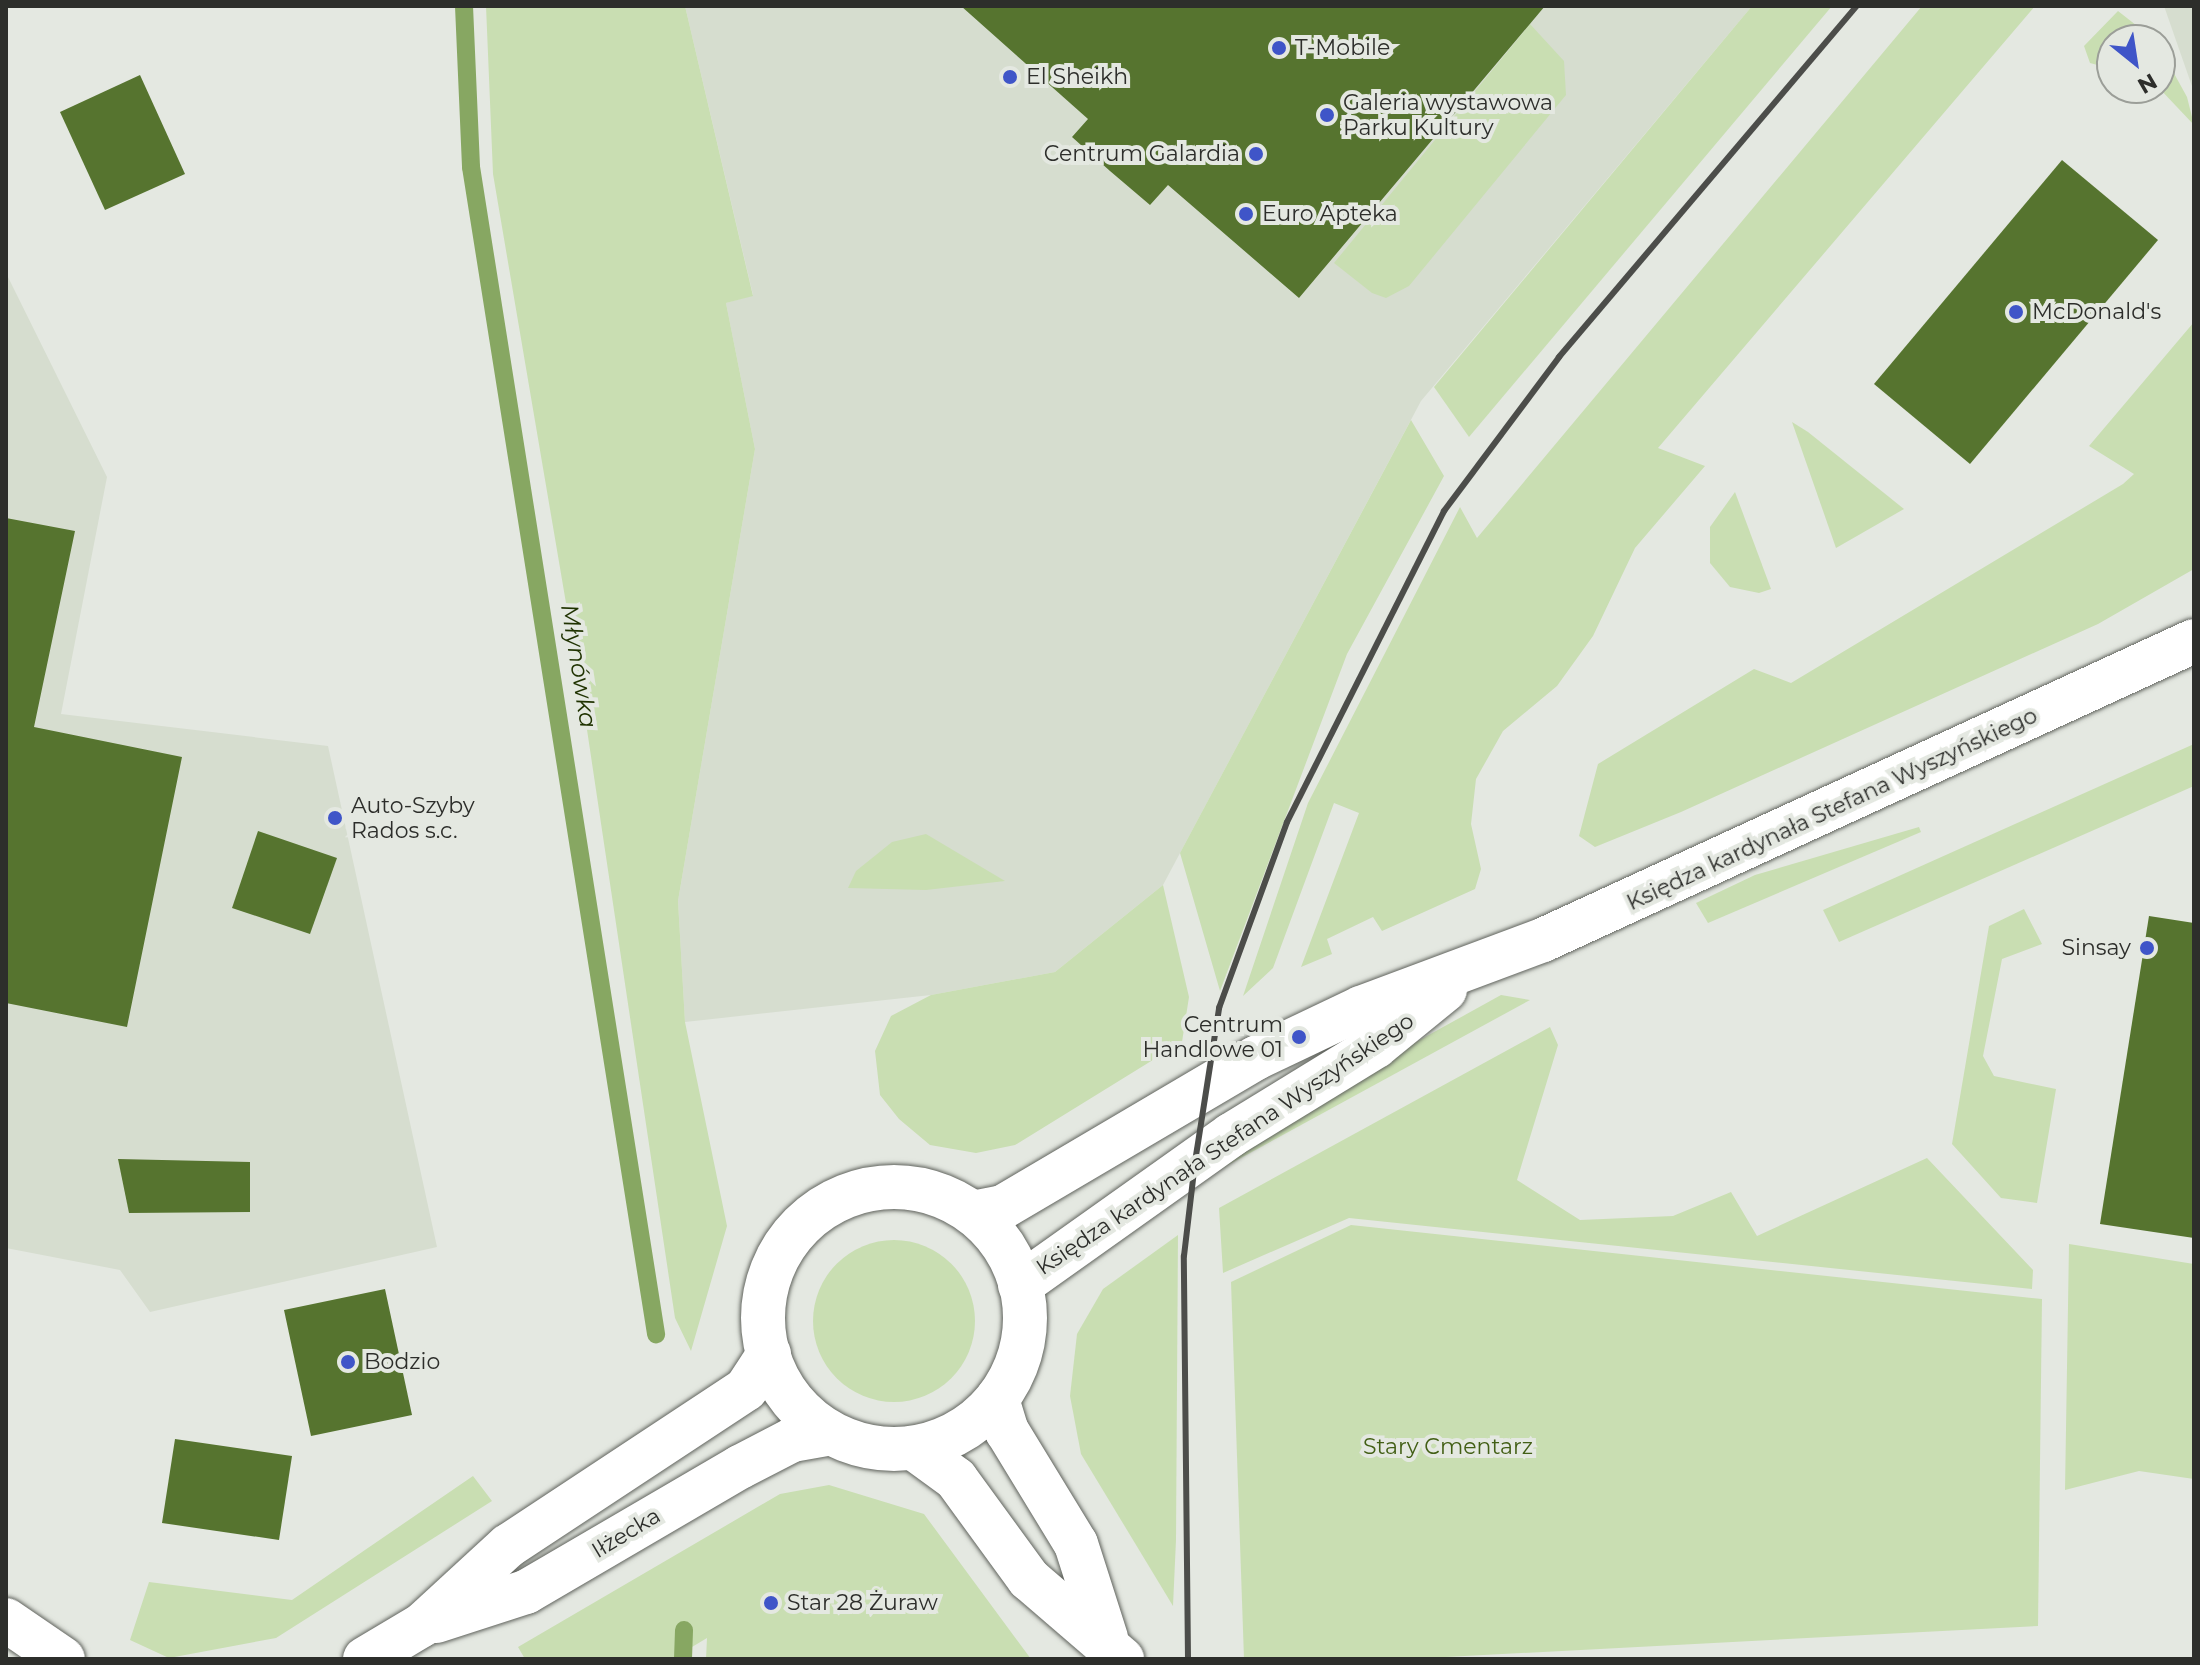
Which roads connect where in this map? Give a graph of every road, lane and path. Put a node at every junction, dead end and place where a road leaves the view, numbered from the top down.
1 (2194, 641) edge
2 (1467, 973) junction
3 (977, 1212) junction
4 (1020, 1285) junction
5 (769, 1354) junction
6 (997, 1399) junction
7 (827, 1434) junction
8 (915, 1449) junction
9 (6, 1620) edge
10 (422, 1625) junction
11 (1114, 1649) edge
12 (63, 1659) edge
13 (365, 1659) edge

1 - 2 main road, Księdza kardynała Stefana Wyszyńskiego
2 - 3 main road, Księdza kardynała Stefana Wyszyńskiego
2 - 4 main road, Księdza kardynała Stefana Wyszyńskiego
3 - 4 main road
3 - 5 main road
4 - 6 main road
5 - 7 main road
5 - 10 main road, Iłżecka
6 - 8 main road
6 - 11 main road
7 - 8 main road
7 - 10 main road, Iłżecka
8 - 11 main road
9 - 12 main road
10 - 13 main road, Iłżecka

